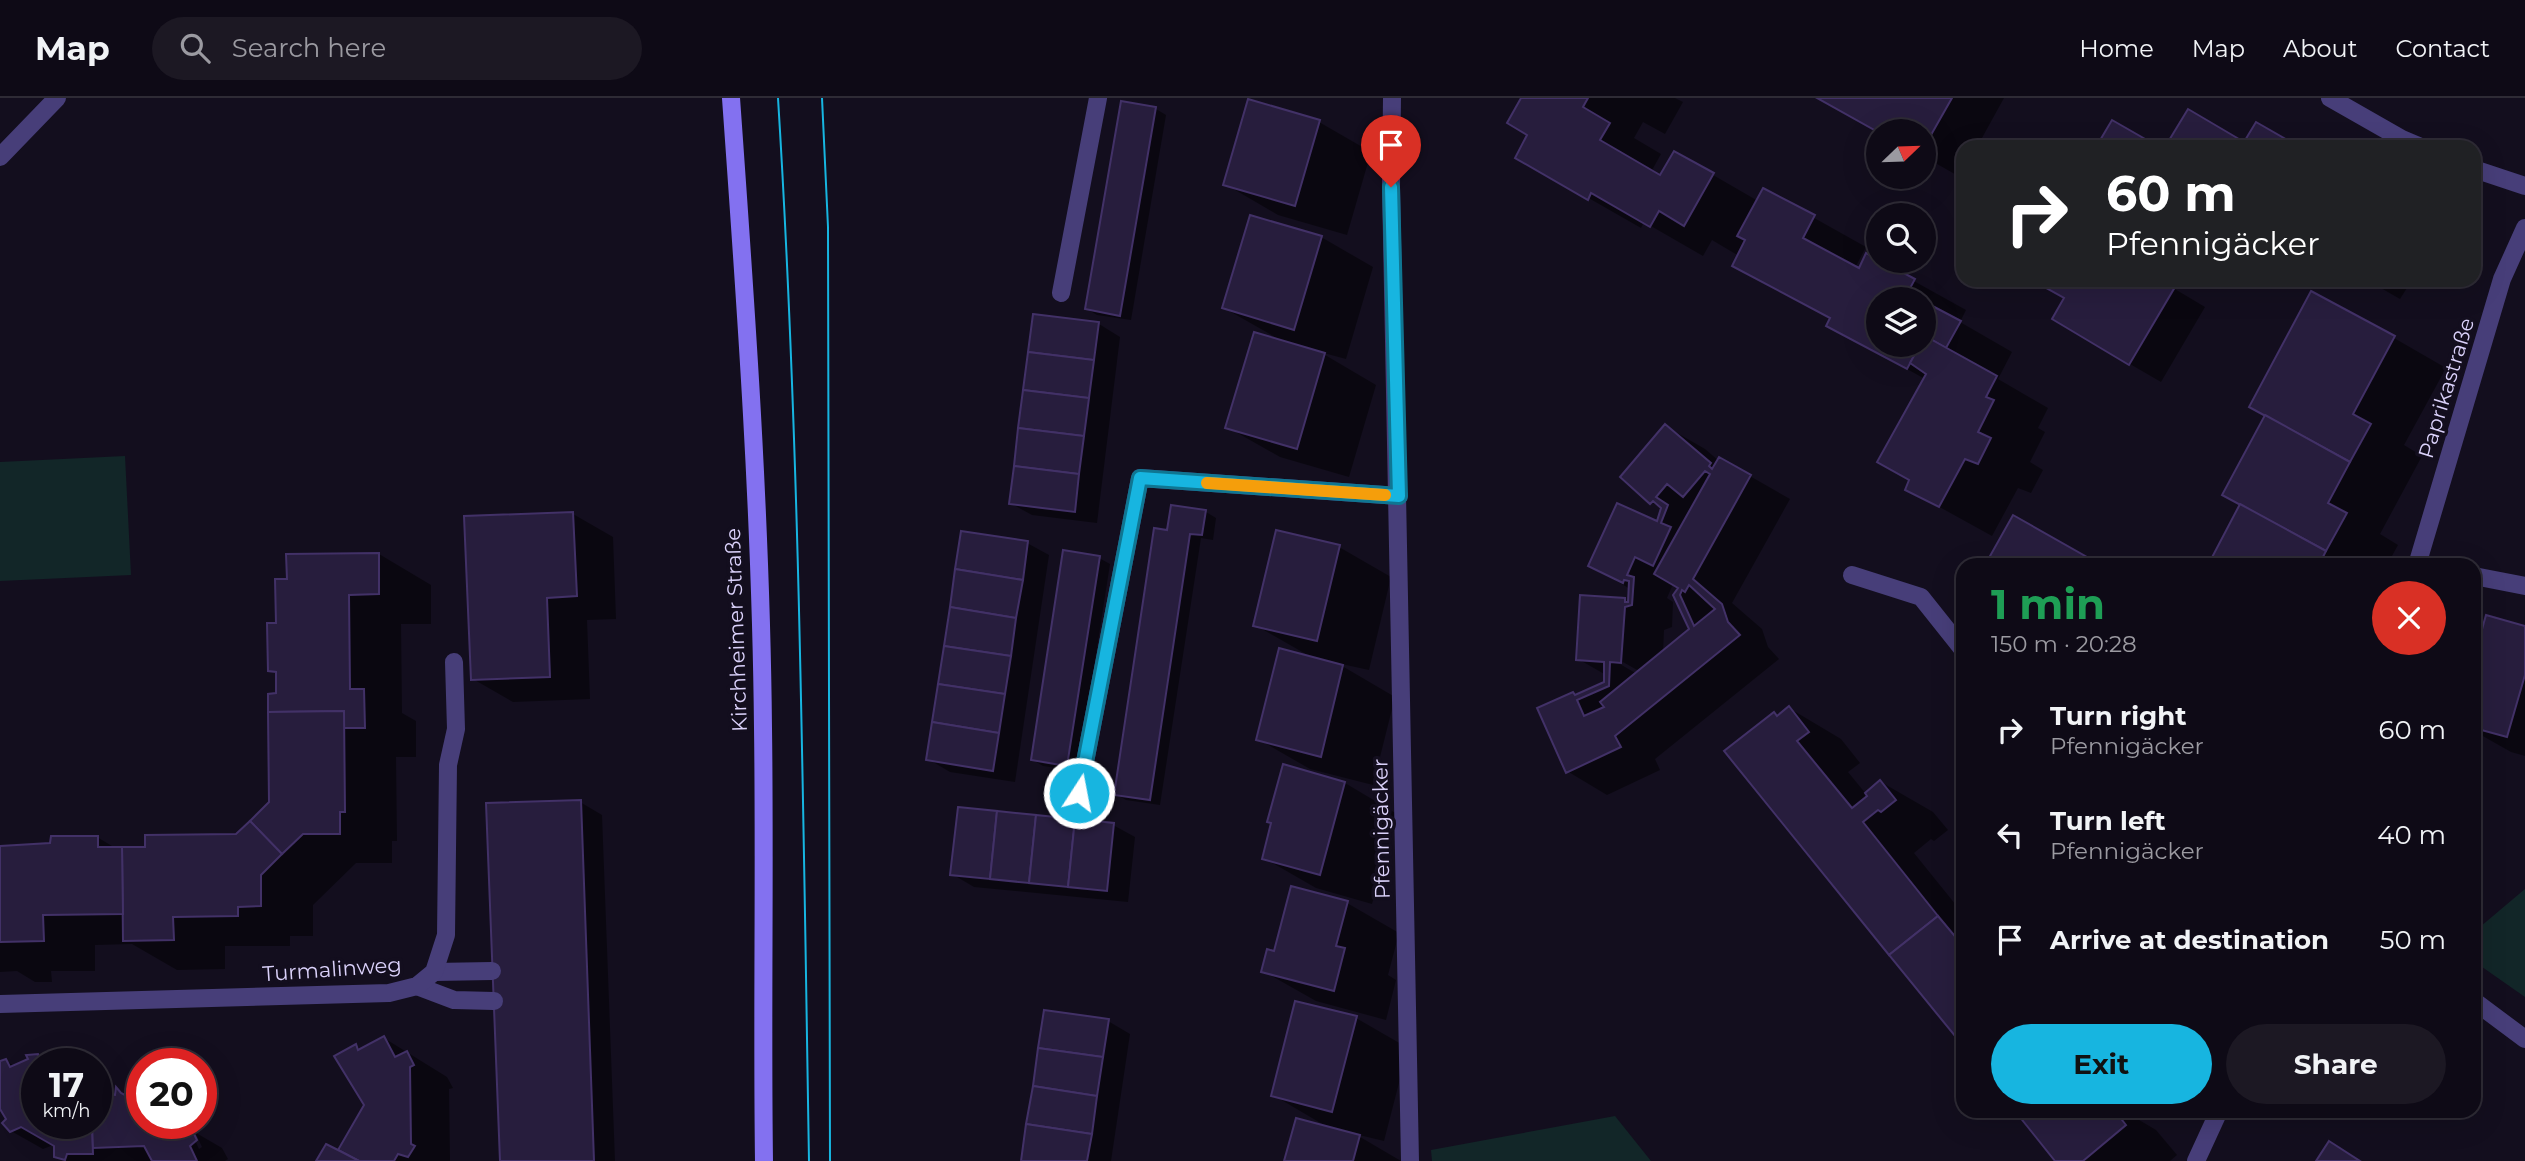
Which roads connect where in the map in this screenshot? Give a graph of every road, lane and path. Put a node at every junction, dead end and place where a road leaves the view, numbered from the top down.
1 (57, 98) edge
2 (731, 98) edge
3 (1098, 98) edge
4 (1392, 98) edge
5 (2330, 98) edge
6 (2404, 140) edge
7 (0, 158) edge
8 (2481, 171) edge
9 (2525, 186) edge
10 (2525, 228) edge
11 (1061, 293) dead end
12 (1399, 496) junction
13 (2421, 558) edge
14 (1852, 575) dead end
15 (2481, 577) edge
16 (2525, 586) edge
17 (1956, 641) edge
18 (454, 663) dead end
19 (1079, 793) dead end
20 (492, 971) dead end
21 (435, 972) junction
22 (417, 986) junction
23 (494, 1001) dead end
24 (0, 1004) edge
25 (2481, 1006) edge
26 (2525, 1039) edge
27 (2216, 1118) edge
28 (764, 1161) edge
29 (1410, 1161) edge
30 (2196, 1161) edge

1 - 7 street
2 - 28 main road, Kirchheimer Straße
3 - 11 street
4 - 12 street, Pfennigäcker
5 - 6 street
8 - 9 street
10 - 13 street, Paprikastraße
12 - 19 street
12 - 29 street, Pfennigäcker
14 - 17 street
15 - 16 street
18 - 21 street
20 - 21 street
21 - 22 street, Turmalinweg
22 - 23 street
22 - 24 street, Turmalinweg
25 - 26 street
27 - 30 street

